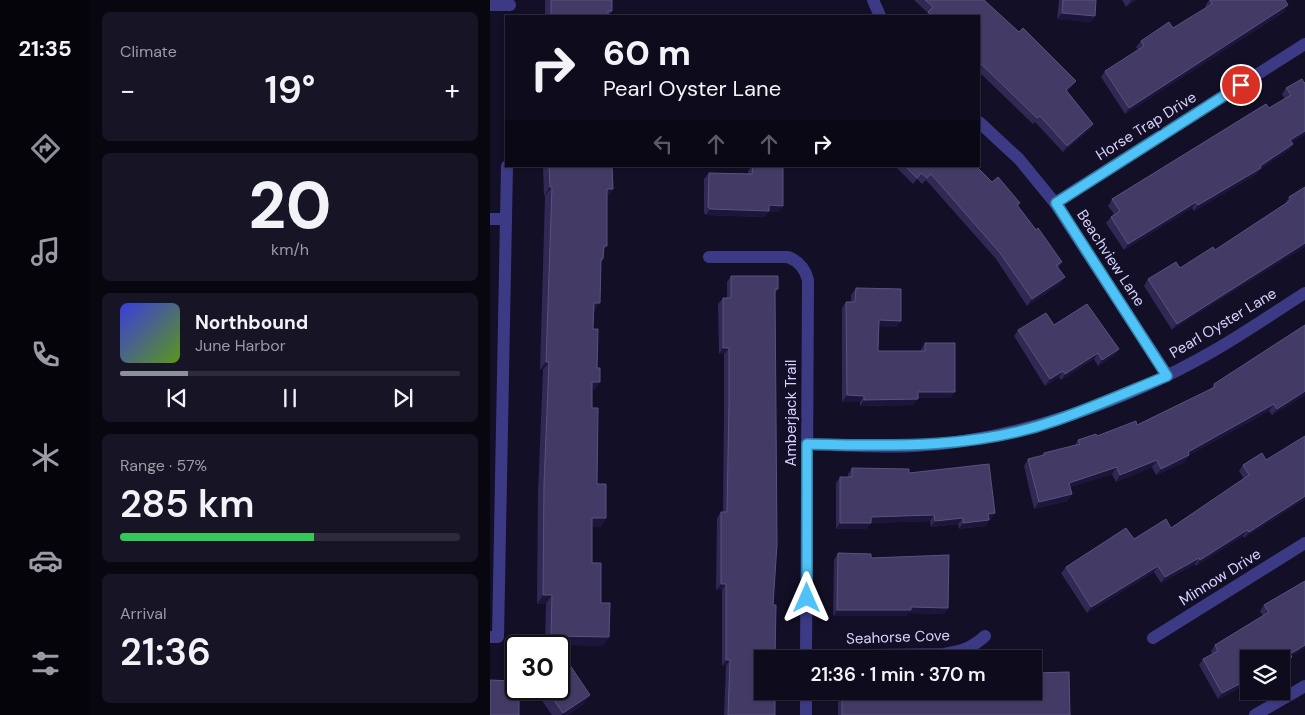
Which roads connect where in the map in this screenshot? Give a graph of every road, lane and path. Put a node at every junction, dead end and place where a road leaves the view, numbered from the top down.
1 (873, 0) edge
2 (490, 5) edge
3 (510, 7) edge
4 (880, 15) edge
5 (1305, 44) edge
6 (980, 123) edge
7 (507, 167) edge
8 (1056, 203) junction
9 (490, 219) edge
10 (506, 219) junction
11 (709, 257) dead end
12 (1305, 293) edge
13 (1167, 376) junction
14 (496, 429) edge
15 (807, 444) junction
16 (1305, 543) edge
17 (985, 636) dead end
18 (494, 637) edge
19 (1153, 638) dead end
20 (806, 650) edge
21 (966, 650) edge
22 (1305, 686) edge
23 (806, 700) edge
24 (806, 715) edge
25 (1255, 715) edge

1 - 4 street
2 - 3 street
5 - 8 street, Horse Trap Drive
6 - 8 street, Beachview Lane
7 - 10 street
8 - 13 street, Beachview Lane
9 - 10 street
10 - 14 street
11 - 15 street, Amberjack Trail
12 - 13 street, Pearl Oyster Lane
13 - 15 street, Pearl Oyster Lane
14 - 18 street
15 - 20 street, Amberjack Trail
16 - 19 street, Minnow Drive
17 - 21 street, Seahorse Cove
22 - 25 street
23 - 24 street

